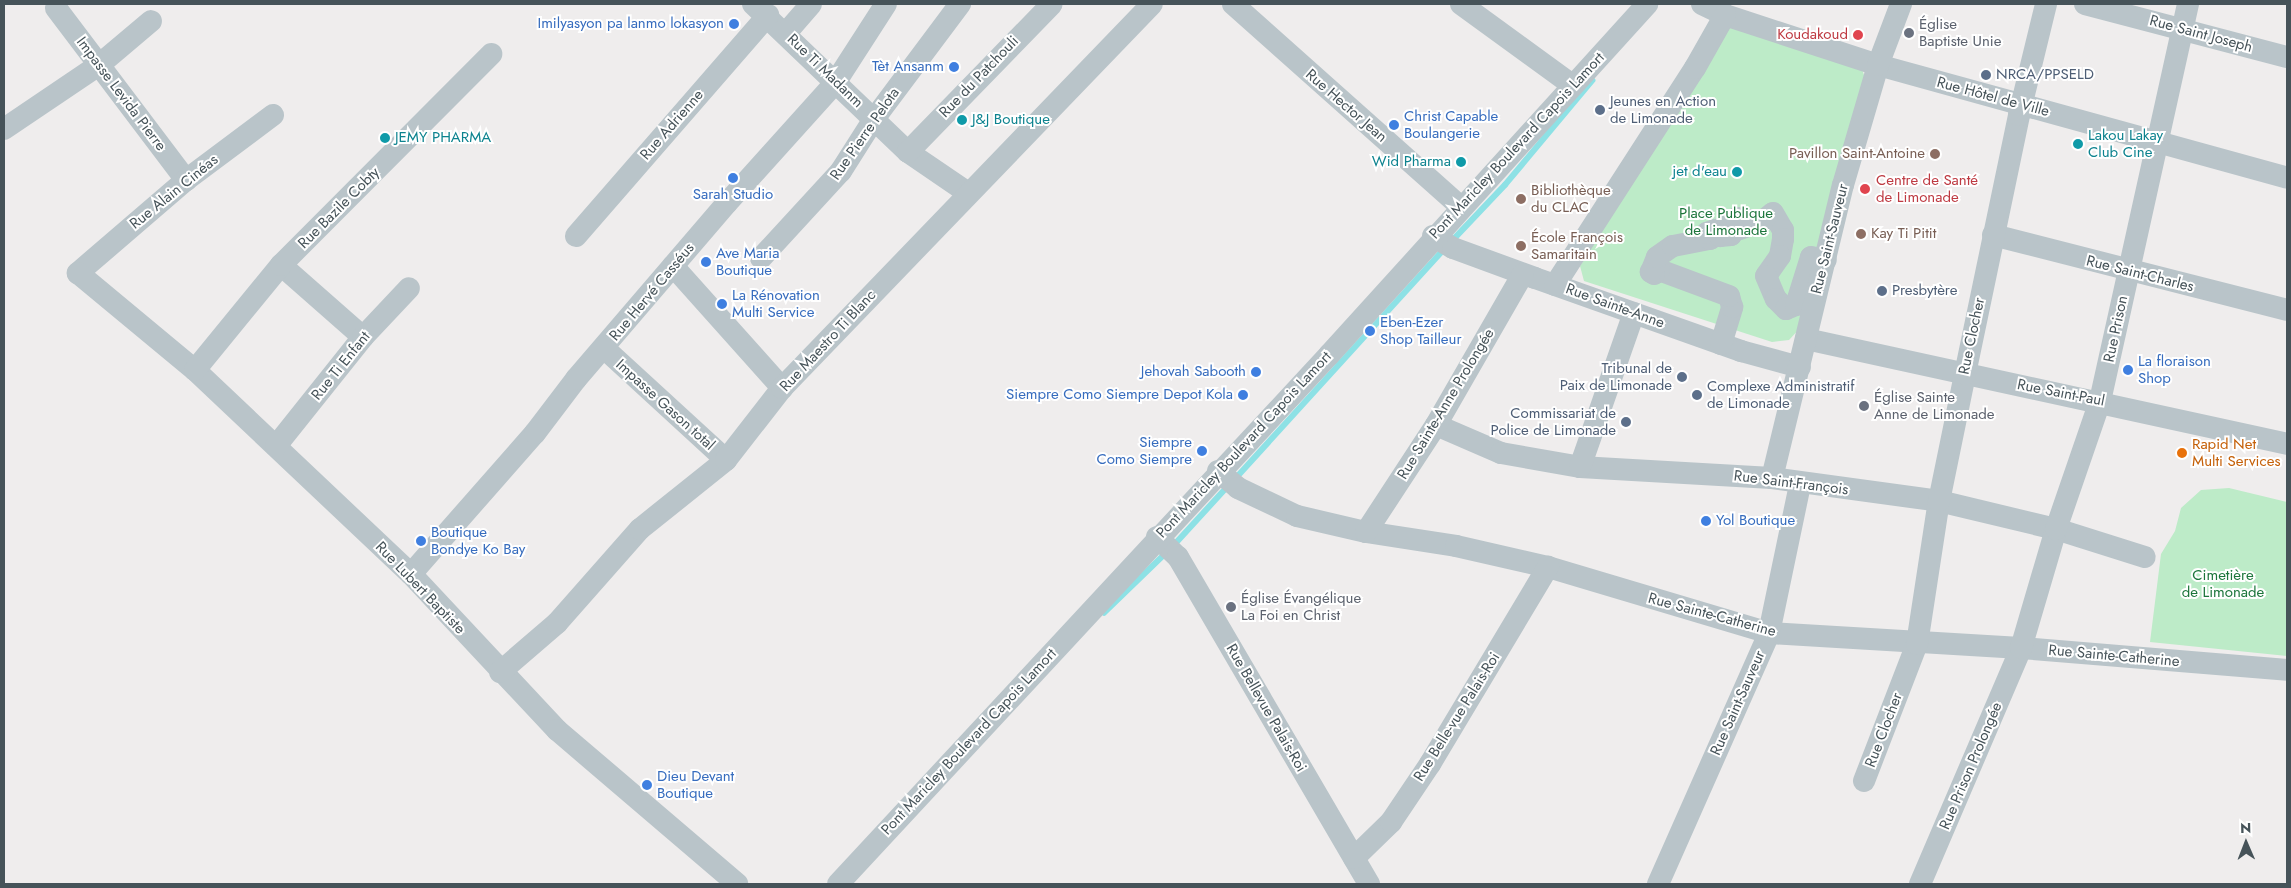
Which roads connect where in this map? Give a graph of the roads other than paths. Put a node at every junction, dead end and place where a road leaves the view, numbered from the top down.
1 (811, 4) edge
2 (886, 4) edge
3 (960, 4) edge
4 (1052, 4) edge
5 (1152, 4) edge
6 (1233, 4) edge
7 (1461, 4) edge
8 (1647, 4) edge
9 (1702, 4) edge
10 (1901, 4) edge
11 (2046, 4) edge
12 (2085, 4) edge
13 (2188, 4) edge
14 (56, 8) dead end
15 (761, 9) edge
16 (1722, 20) junction
17 (152, 21) dead end
18 (2182, 29) junction
19 (786, 34) junction
20 (491, 54) dead end
21 (2287, 57) edge
22 (99, 65) junction
23 (1878, 65) junction
24 (835, 83) junction
25 (1572, 86) junction
26 (2020, 109) junction
27 (273, 115) dead end
28 (874, 119) junction
29 (4, 128) edge
30 (2158, 141) junction
31 (908, 152) junction
32 (2287, 178) edge
33 (186, 180) junction
34 (968, 193) junction
35 (1461, 207) junction
36 (1993, 235) junction
37 (576, 236) dead end
38 (1443, 242) junction
39 (762, 258) dead end
40 (1826, 260) junction
41 (281, 265) junction
42 (673, 266) junction
43 (2128, 272) junction
44 (78, 273) joint
45 (1523, 274) junction
46 (1555, 285) junction
47 (409, 288) dead end
48 (2287, 310) edge
49 (1634, 313) junction
50 (363, 338) junction
51 (1806, 339) junction
52 (1721, 344) junction
53 (605, 349) junction
54 (1800, 368) junction
55 (195, 370) junction
56 (1964, 374) junction
57 (782, 388) junction
58 (2100, 401) junction
59 (1436, 425) junction
60 (2287, 444) edge
61 (276, 446) junction
62 (726, 460) junction
63 (1580, 467) junction
64 (1772, 478) junction
65 (1228, 479) junction
66 (1800, 484) junction
67 (1939, 501) junction
68 (2056, 529) junction
69 (1366, 532) junction
70 (1166, 546) junction
71 (2145, 557) dead end
72 (1548, 567) junction
73 (411, 574) junction
74 (1769, 633) junction
75 (1917, 644) junction
76 (2021, 648) junction
77 (2287, 670) edge
78 (500, 672) junction
79 (1864, 781) dead end
80 (1354, 858) junction
81 (737, 884) edge
82 (838, 884) edge
83 (1369, 884) edge
84 (1658, 884) edge
85 (1920, 884) edge

1 - 19 street
2 - 24 street, Rue Hervé Casséus
3 - 28 street, Rue Pierre Pelota
4 - 31 street, Rue du Patchouli
5 - 34 street, Rue Maestro Ti Blanc
6 - 35 street, Rue Hector Jean
7 - 25 street
8 - 25 street, Pont Maricley Boulevard Capois Lamort
9 - 16 street, Rue Hôtel de Ville
10 - 23 street, Rue Saint-Sauveur
11 - 26 street, Rue Clocher
12 - 18 street, Rue Saint Joseph
13 - 18 street, Rue Prison
14 - 22 street, Impasse Levida Pierre
15 - 19 street, Rue Ti Madanm
15 - 37 street, Rue Adrienne
16 - 23 street, Rue Hôtel de Ville
16 - 46 street
17 - 22 street
18 - 21 street, Rue Saint Joseph
18 - 30 street, Rue Prison
19 - 24 street, Rue Ti Madanm
20 - 41 street, Rue Bazile Cobty
22 - 29 street
22 - 33 street, Impasse Levida Pierre
23 - 26 street, Rue Hôtel de Ville
23 - 40 street, Rue Saint-Sauveur
24 - 28 street, Rue Ti Madanm
24 - 42 street, Rue Hervé Casséus
25 - 35 street, Pont Maricley Boulevard Capois Lamort
26 - 30 street, Rue Hôtel de Ville
26 - 36 street, Rue Clocher
27 - 33 street, Rue Alain Cinéas
28 - 31 street, Rue Ti Madanm
28 - 39 street, Rue Pierre Pelota
30 - 32 street, Rue Hôtel de Ville
30 - 43 street, Rue Prison
31 - 34 street, Rue Ti Madanm
33 - 44 street, Rue Alain Cinéas
34 - 57 street, Rue Maestro Ti Blanc
35 - 38 street, Pont Maricley Boulevard Capois Lamort
36 - 43 street, Rue Saint-Charles
36 - 56 street, Rue Clocher
38 - 45 street, Rue Sainte-Anne
38 - 65 street, Pont Maricley Boulevard Capois Lamort
40 - 51 street, Rue Saint-Sauveur
40 - 52 street
41 - 50 street
41 - 55 street, Rue Bazile Cobty
42 - 53 street, Rue Hervé Casséus
42 - 57 street
43 - 48 street, Rue Saint-Charles
43 - 58 street, Rue Prison
44 - 55 street, Rue Lubert Baptiste
45 - 46 street, Rue Sainte-Anne
45 - 59 street, Rue Sainte-Anne Prolongée
46 - 49 street, Rue Sainte-Anne
47 - 50 street, Rue Ti Enfant
49 - 52 street, Rue Sainte-Anne
49 - 63 street
50 - 61 street, Rue Ti Enfant
51 - 54 street, Rue Saint-Sauveur
51 - 56 street, Rue Saint-Paul
52 - 54 street, Rue Sainte-Anne
53 - 62 street, Impasse Gason total
53 - 73 street, Rue Hervé Casséus
54 - 64 street, Rue Saint-Sauveur
55 - 61 street, Rue Lubert Baptiste
56 - 58 street, Rue Saint-Paul
56 - 67 street, Rue Clocher
57 - 62 street, Rue Maestro Ti Blanc
58 - 60 street, Rue Saint-Paul
58 - 68 street, Rue Prison
59 - 63 street, Rue Saint-François
59 - 69 street, Rue Sainte-Anne Prolongée
61 - 73 street, Rue Lubert Baptiste
62 - 78 street, Rue Maestro Ti Blanc
63 - 64 street, Rue Saint-François
64 - 66 street, Rue Saint-François
65 - 69 street, Rue Sainte-Catherine
65 - 70 street, Pont Maricley Boulevard Capois Lamort
66 - 67 street, Rue Saint-François
66 - 74 street, Rue Saint-Sauveur
67 - 68 street, Rue Saint-François
67 - 75 street, Rue Clocher
68 - 71 street, Rue Saint-François
68 - 76 street, Rue Prison
69 - 72 street, Rue Sainte-Catherine
70 - 80 street, Rue Bellevue Palais-Roi
70 - 82 street, Pont Maricley Boulevard Capois Lamort
72 - 74 street, Rue Sainte-Catherine
72 - 80 street, Rue Belle-vue Palais-Roi
73 - 78 street, Rue Lubert Baptiste
74 - 75 street, Rue Sainte-Catherine
74 - 84 street, Rue Saint-Sauveur
75 - 76 street, Rue Sainte-Catherine
75 - 79 street, Rue Clocher
76 - 77 street, Rue Sainte-Catherine
76 - 85 street, Rue Prison Prolongée
78 - 81 street, Rue Lubert Baptiste
80 - 83 street, Rue Bellevue Palais-Roi

